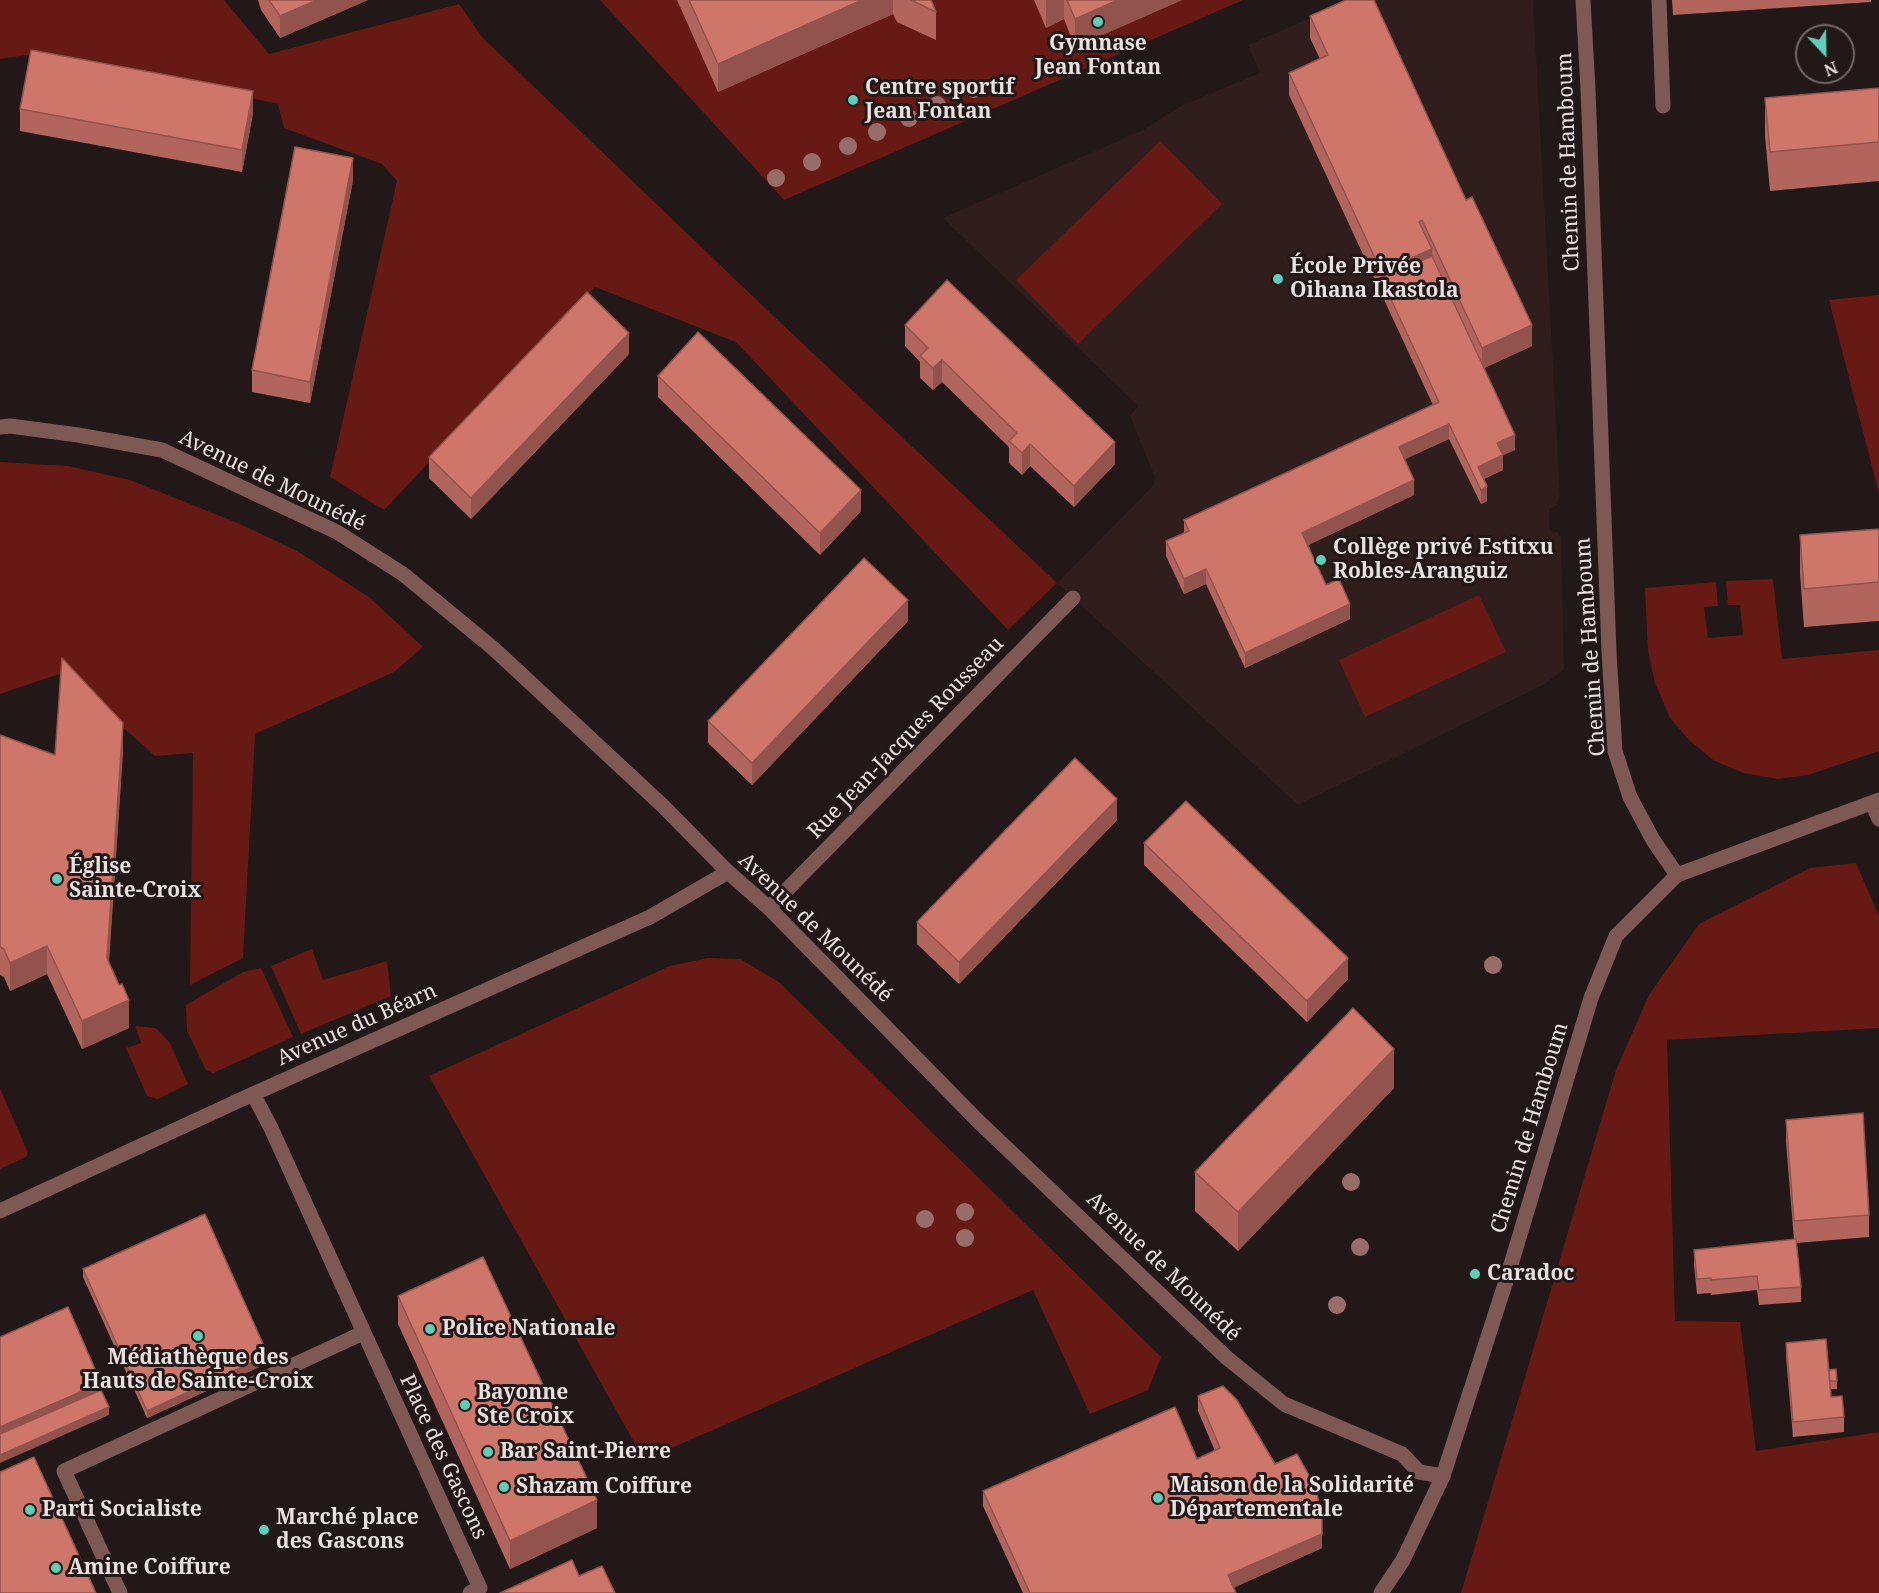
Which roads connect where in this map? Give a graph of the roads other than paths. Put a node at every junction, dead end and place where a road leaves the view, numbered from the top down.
1 (1583, 0) edge
2 (1659, 0) edge
3 (1664, 106) dead end
4 (0, 427) edge
5 (1073, 598) dead end
6 (1876, 802) edge
7 (1879, 819) edge
8 (728, 872) junction
9 (1677, 875) junction
10 (769, 908) junction
11 (253, 1094) junction
12 (0, 1211) edge
13 (363, 1334) junction
14 (1443, 1476) junction
15 (120, 1593) edge
16 (470, 1593) edge
17 (1381, 1593) edge

1 - 9 street, Chemin de Hamboum
2 - 3 street
4 - 8 street, Avenue de Mounédé
5 - 10 street, Rue Jean-Jacques Rousseau
6 - 7 street
6 - 9 street
8 - 10 street, Avenue de Mounédé
8 - 11 street, Avenue du Béarn
9 - 14 street, Chemin de Hamboum
10 - 14 street, Avenue de Mounédé
11 - 12 street, Avenue du Béarn
11 - 13 street, Place des Gascons
13 - 15 street
13 - 16 street, Place des Gascons
14 - 17 street

